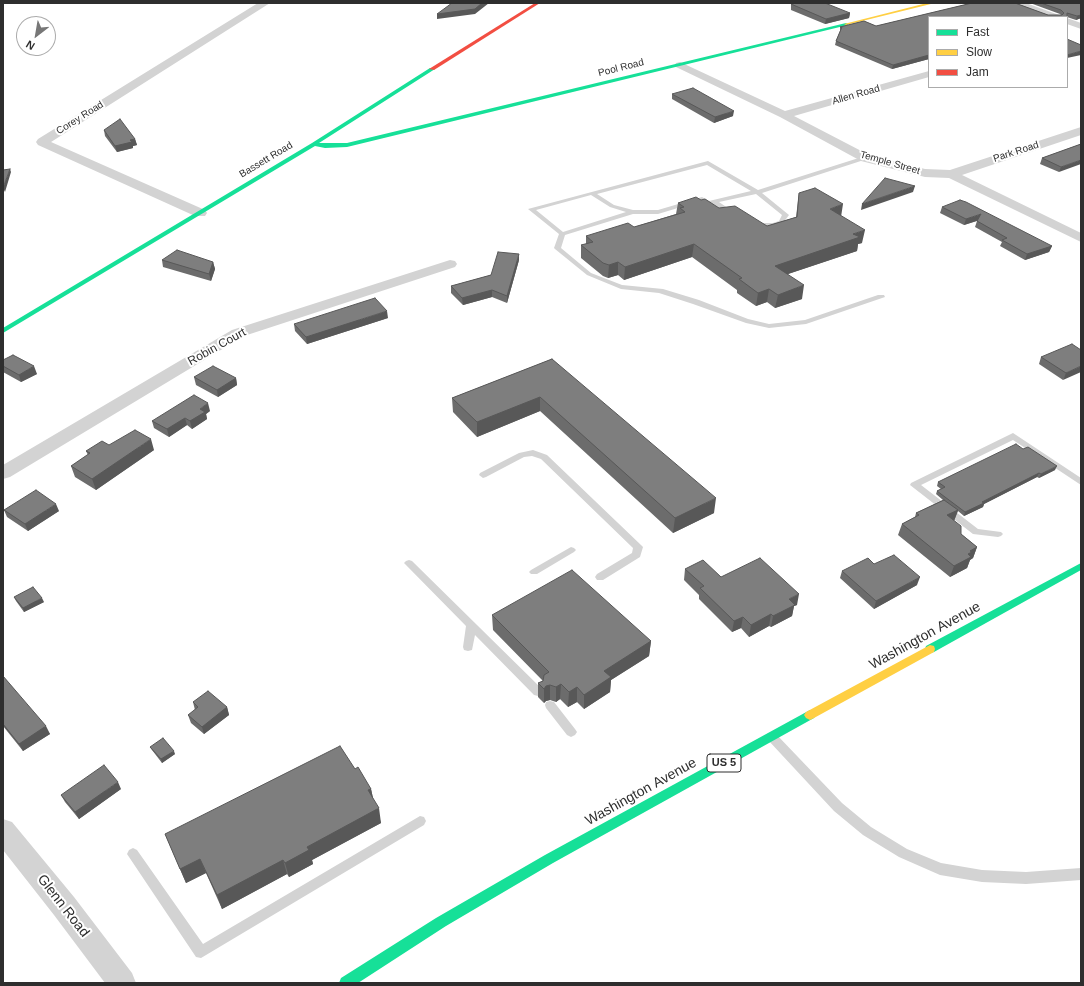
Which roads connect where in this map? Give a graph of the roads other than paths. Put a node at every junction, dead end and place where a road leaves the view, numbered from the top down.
1 (265, 3) edge
2 (538, 3) edge
3 (933, 3) edge
4 (1016, 3) edge
5 (1053, 16) edge
6 (1068, 22) edge
7 (1079, 30) edge
8 (680, 65) junction
9 (928, 74) edge
10 (784, 115) junction
11 (1081, 131) edge
12 (314, 144) junction
13 (865, 158) junction
14 (951, 174) junction
15 (757, 192) junction
16 (592, 193) junction
17 (714, 202) junction
18 (200, 212) junction
19 (633, 212) junction
20 (740, 218) edge
21 (746, 222) edge
22 (562, 234) junction
23 (1081, 238) edge
24 (450, 264) dead end
25 (881, 297) dead end
26 (3, 331) edge
27 (3, 473) edge
28 (483, 475) dead end
29 (1081, 482) edge
30 (998, 534) dead end
31 (571, 550) dead end
32 (409, 563) dead end
33 (1081, 566) edge
34 (534, 572) dead end
35 (600, 577) dead end
36 (471, 626) junction
37 (468, 648) dead end
38 (538, 692) edge
39 (550, 705) dead end
40 (571, 732) dead end
41 (772, 737) junction
42 (420, 821) dead end
43 (3, 830) edge
44 (133, 854) dead end
45 (1081, 874) edge
46 (122, 983) edge
47 (346, 983) edge

1 - 18 street, Corey Road
2 - 12 street, Bassett Road
3 - 8 street, Pool Road
4 - 5 street
6 - 7 street
8 - 10 street, Temple Street
8 - 12 street, Pool Road
9 - 10 street, Allen Road
10 - 13 street, Temple Street
11 - 14 street, Park Road
12 - 18 street, Bassett Road
13 - 14 street, Temple Street
13 - 15 lane
14 - 23 street, Temple Street
15 - 16 lane
15 - 17 lane
15 - 21 lane
16 - 19 lane
16 - 22 lane
17 - 19 lane
17 - 20 lane
18 - 26 street, Bassett Road
19 - 22 lane
22 - 25 lane
24 - 27 street, Robin Court
28 - 35 lane
29 - 30 lane
31 - 34 lane
32 - 36 lane
33 - 41 street, Washington Avenue / US 5
36 - 37 lane
36 - 38 lane
39 - 40 lane
41 - 45 lane
41 - 47 street, Washington Avenue / US 5
42 - 44 lane
43 - 46 street, Glenn Road

